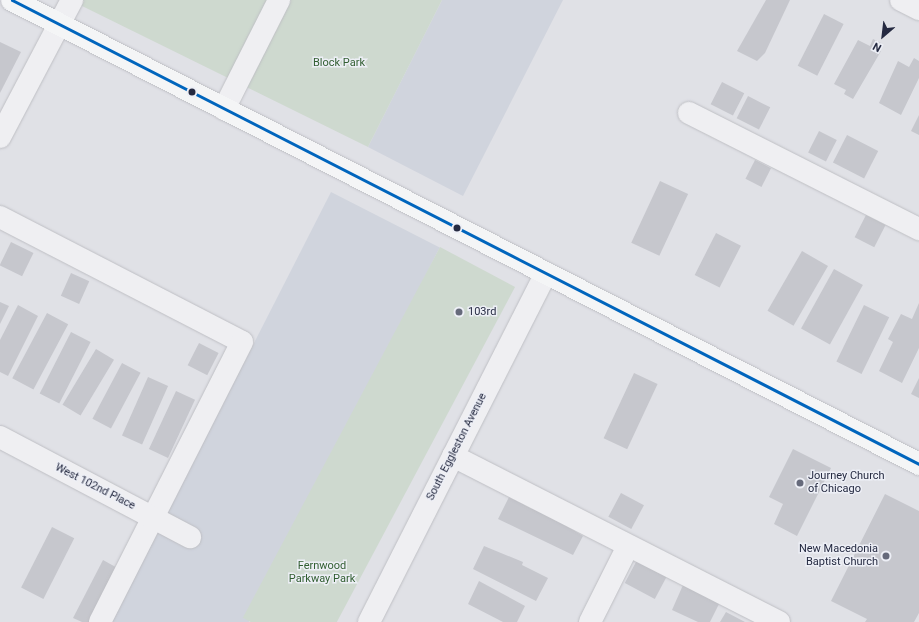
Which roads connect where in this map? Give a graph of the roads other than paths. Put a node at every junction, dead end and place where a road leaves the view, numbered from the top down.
1 (12, 0) edge
2 (72, 0) edge
3 (280, 0) edge
4 (901, 0) edge
5 (919, 9) edge
6 (59, 24) junction
7 (224, 109) junction
8 (689, 112) dead end
9 (0, 137) edge
10 (0, 217) edge
11 (919, 229) edge
12 (546, 273) junction
13 (0, 437) edge
14 (453, 456) junction
15 (919, 464) edge
16 (153, 517) junction
17 (190, 537) dead end
18 (628, 546) junction
19 (100, 622) edge
20 (369, 622) edge
21 (590, 622) edge
22 (778, 622) edge

1 - 6 main road
2 - 6 street
3 - 7 street
4 - 5 street
6 - 7 main road
6 - 9 street
7 - 12 main road
8 - 11 street
10 - 16 street
12 - 14 street, South Eggleston Avenue
12 - 15 main road
13 - 16 street, West 102nd Place
14 - 18 street
14 - 20 street, South Eggleston Avenue
16 - 17 street, West 102nd Place
16 - 19 street
18 - 21 street
18 - 22 street

